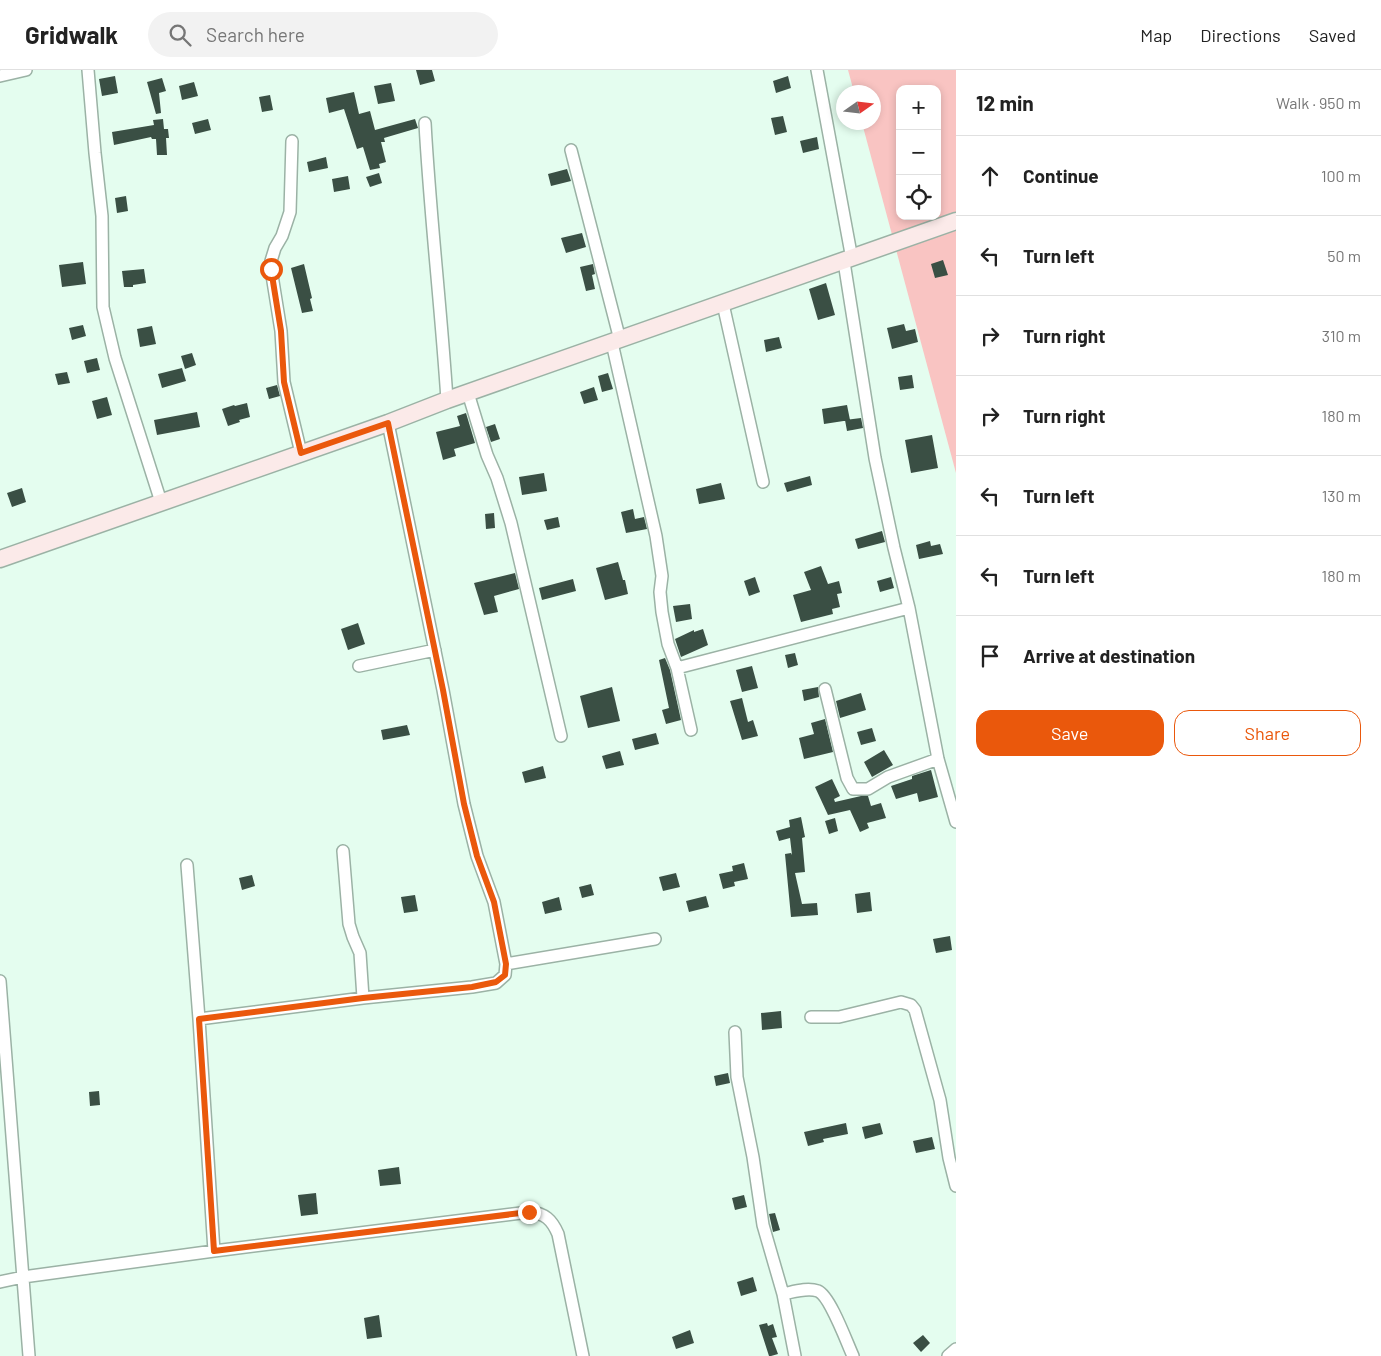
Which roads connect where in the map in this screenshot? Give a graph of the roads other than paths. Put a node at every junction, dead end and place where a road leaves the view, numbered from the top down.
1 (26, 70) edge
2 (88, 70) edge
3 (817, 70) edge
4 (0, 76) edge
5 (425, 122) dead end
6 (292, 141) dead end
7 (571, 150) dead end
8 (956, 221) edge
9 (848, 260) junction
10 (723, 304) junction
11 (616, 341) junction
12 (468, 393) junction
13 (448, 400) junction
14 (388, 423) junction
15 (301, 453) junction
16 (763, 482) dead end
17 (161, 502) junction
18 (0, 559) edge
19 (909, 608) junction
20 (435, 650) junction
21 (359, 666) dead end
22 (677, 668) junction
23 (825, 689) dead end
24 (691, 730) dead end
25 (562, 736) dead end
26 (938, 759) junction
27 (956, 822) edge
28 (343, 851) dead end
29 (188, 865) dead end
30 (655, 939) dead end
31 (506, 964) junction
32 (0, 981) edge
33 (363, 998) junction
34 (811, 1017) dead end
35 (199, 1019) junction
36 (735, 1032) dead end
37 (956, 1186) edge
38 (214, 1251) junction
39 (23, 1277) junction
40 (0, 1282) edge
41 (783, 1294) junction
42 (956, 1349) edge
43 (29, 1356) edge
44 (583, 1356) edge
45 (795, 1356) edge
46 (853, 1356) edge
47 (948, 1356) edge

1 - 4 street
2 - 17 street
3 - 9 street
5 - 13 street
6 - 15 street
7 - 11 street
8 - 9 street
9 - 10 street
9 - 19 street
10 - 11 street
10 - 16 street
11 - 12 street
11 - 22 street
12 - 13 street
12 - 25 street
13 - 14 street
14 - 15 street
14 - 20 street
15 - 17 street
17 - 18 street
19 - 22 street
19 - 26 street
20 - 21 street
20 - 31 street
22 - 24 street
23 - 26 street
26 - 27 street
28 - 33 street
29 - 35 street
30 - 31 street
31 - 33 street
32 - 39 street
33 - 35 street
34 - 37 street
35 - 38 street
36 - 41 street
38 - 39 street
38 - 44 street
39 - 40 street
39 - 43 street
41 - 45 street
41 - 46 street
42 - 47 street

